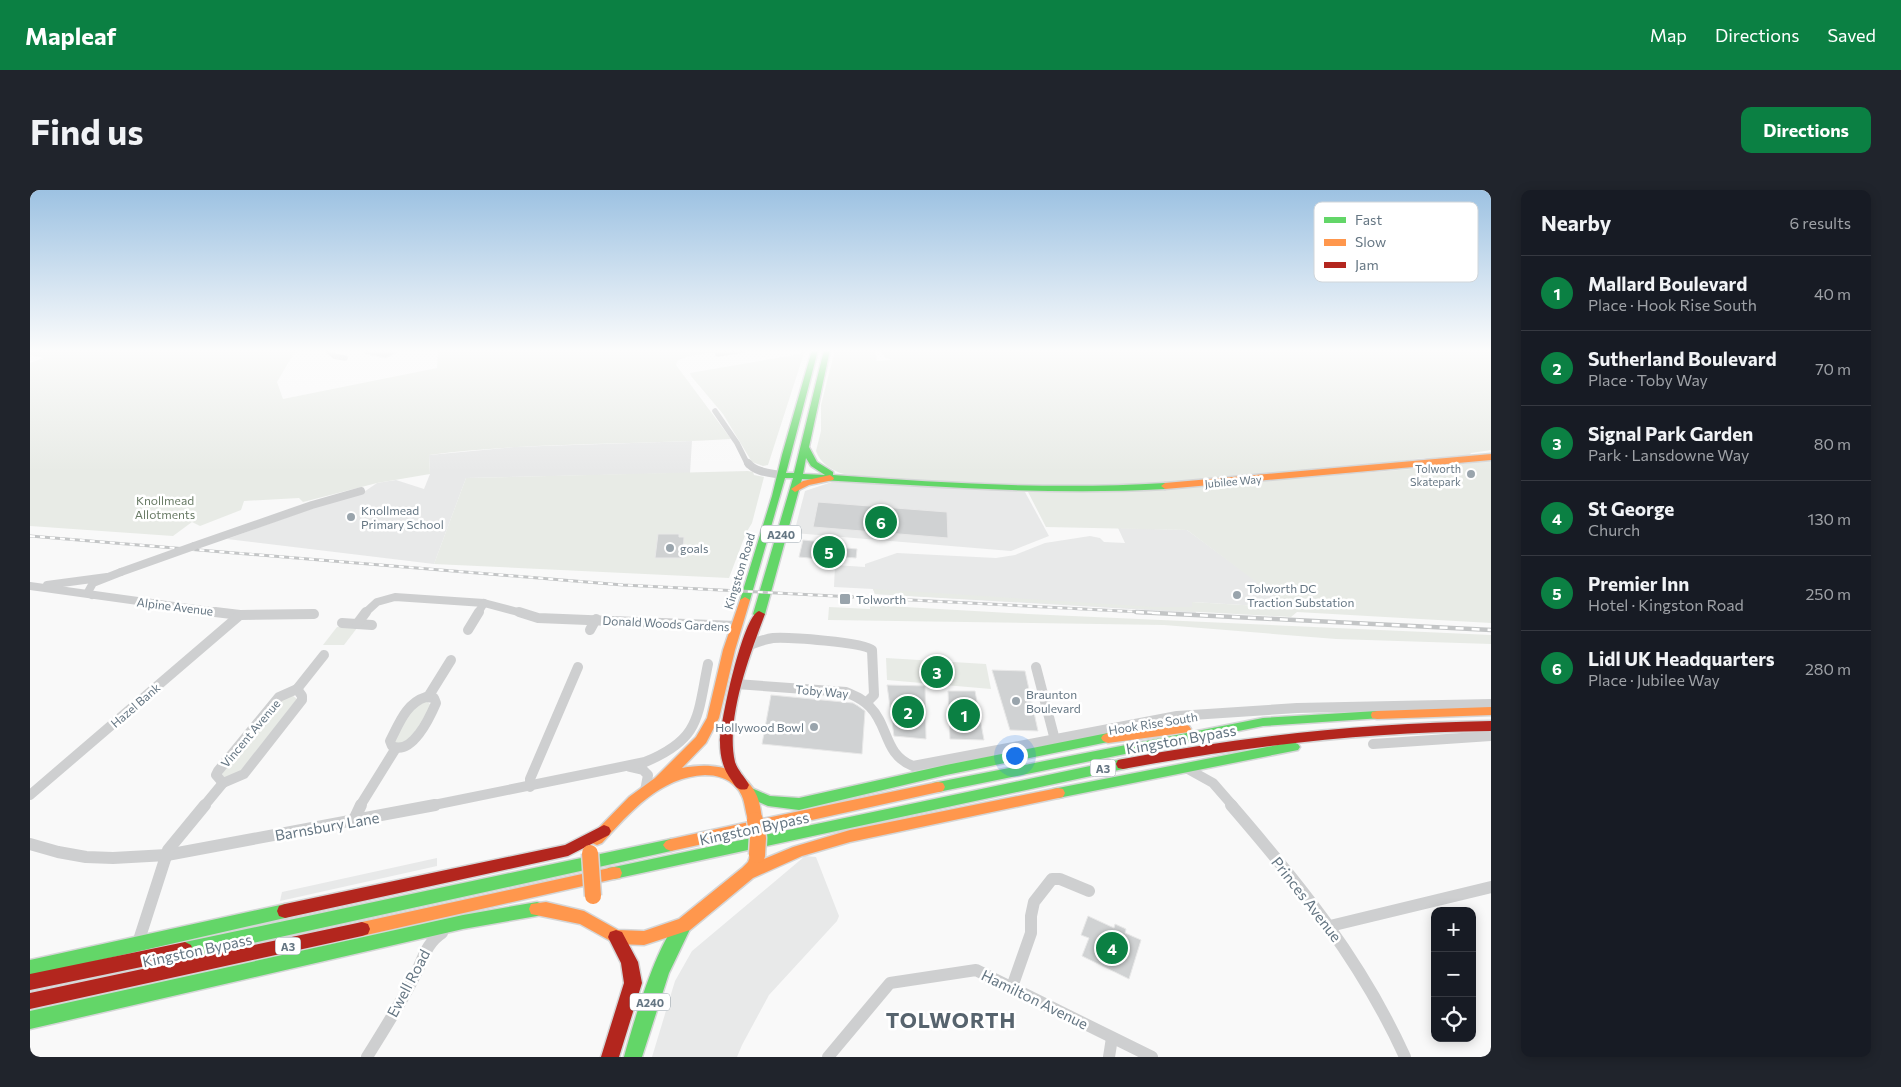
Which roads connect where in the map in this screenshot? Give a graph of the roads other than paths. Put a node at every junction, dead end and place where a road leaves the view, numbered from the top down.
1 (807, 390) edge
2 (818, 390) edge
3 (716, 411) dead end
4 (804, 448) junction
5 (1491, 457) edge
6 (790, 473) junction
7 (830, 476) junction
8 (795, 489) junction
9 (361, 492) dead end
10 (107, 577) junction
11 (34, 586) edge
12 (92, 595) junction
13 (484, 603) junction
14 (314, 614) dead end
15 (240, 615) junction
16 (596, 619) junction
17 (342, 623) dead end
18 (357, 624) junction
19 (372, 625) dead end
20 (736, 626) junction
21 (468, 630) dead end
22 (590, 630) dead end
23 (747, 646) junction
24 (324, 655) dead end
25 (451, 660) dead end
26 (708, 664) dead end
27 (578, 667) dead end
28 (1036, 667) dead end
29 (736, 684) junction
30 (297, 689) junction
31 (428, 697) junction
32 (867, 702) junction
33 (1491, 704) edge
34 (1491, 711) edge
35 (1263, 722) junction
36 (1491, 726) edge
37 (1402, 729) junction
38 (1491, 736) edge
39 (1056, 740) junction
40 (1373, 744) dead end
41 (396, 748) junction
42 (908, 765) junction
43 (622, 767) junction
44 (1180, 767) junction
45 (223, 783) junction
46 (659, 783) junction
47 (898, 783) junction
48 (530, 787) junction
49 (744, 788) junction
50 (30, 795) edge
51 (644, 796) junction
52 (354, 820) junction
53 (604, 831) junction
54 (30, 844) edge
55 (166, 856) junction
56 (748, 873) junction
57 (1491, 887) edge
58 (1089, 891) dead end
59 (462, 922) junction
60 (684, 925) junction
61 (1330, 926) junction
62 (601, 929) junction
63 (616, 938) junction
64 (137, 943) junction
65 (30, 968) edge
66 (30, 982) edge
67 (1012, 987) junction
68 (30, 1001) edge
69 (30, 1020) edge
70 (1112, 1038) junction
71 (366, 1057) edge
72 (610, 1057) edge
73 (633, 1057) edge
74 (828, 1057) edge
75 (1109, 1057) edge
76 (1152, 1057) edge
77 (1405, 1057) edge

1 - 6 main road, A240
2 - 4 main road, A240
3 - 6 street
4 - 6 main road, A240
4 - 7 main road
5 - 7 main road, Jubilee Way
6 - 7 main road, Jubilee Way
6 - 8 main road, A240
6 - 20 main road, Kingston Road / A240
7 - 8 main road
8 - 23 main road, A240
9 - 10 street, bridge
10 - 11 street
10 - 12 street
11 - 12 street, Alpine Avenue
12 - 15 street, Alpine Avenue
13 - 16 street, Donald Woods Gardens
13 - 18 street, Donald Woods Gardens
13 - 21 street
14 - 15 street, Alpine Avenue
15 - 50 street, Hazel Bank
16 - 20 street, Donald Woods Gardens
16 - 22 street, Donald Woods Gardens
17 - 18 street
18 - 19 street
20 - 46 main road, Kingston Road / A240
23 - 29 main road, A240
23 - 32 street
24 - 30 street, Vincent Avenue
25 - 31 street
26 - 43 street, Barnsbury Lane
27 - 48 street
28 - 39 street
29 - 32 street, Toby Way
29 - 49 main road, A240
30 - 45 street, Vincent Avenue
30 - 45 street, Vincent Avenue
31 - 41 street
31 - 41 street
32 - 42 street
33 - 39 street, Hook Rise South
34 - 35 main road, Kingston Bypass / A3
35 - 47 main road
35 - 66 main road, Kingston Bypass / A3
36 - 37 main road, Kingston Bypass / A3
37 - 44 main road
37 - 68 main road, Kingston Bypass / A3
38 - 40 street
39 - 42 street, Hook Rise South
41 - 52 street
42 - 47 street
43 - 48 street, Barnsbury Lane
43 - 51 street, Barnsbury Lane
44 - 56 main road
44 - 61 street, Princes Avenue
45 - 55 street, Vincent Avenue
46 - 49 main road, A240
46 - 51 main road, A240
47 - 49 main road
48 - 52 street, Barnsbury Lane
49 - 56 main road, A240, bridge
51 - 53 main road, A240
52 - 55 street, Barnsbury Lane
53 - 62 main road, A240, bridge
53 - 64 main road
54 - 55 street, Barnsbury Lane
55 - 64 street, Vincent Avenue
56 - 60 main road, A240
57 - 61 street
58 - 67 street
59 - 62 main road
59 - 69 main road
59 - 71 street, Ewell Road
60 - 63 main road, A240
60 - 73 main road, A240
61 - 77 street, Princes Avenue
62 - 63 main road
63 - 72 main road, A240
64 - 65 main road
67 - 70 street, Hamilton Avenue
67 - 74 street, Hamilton Avenue
70 - 75 street
70 - 76 street, Hamilton Avenue

